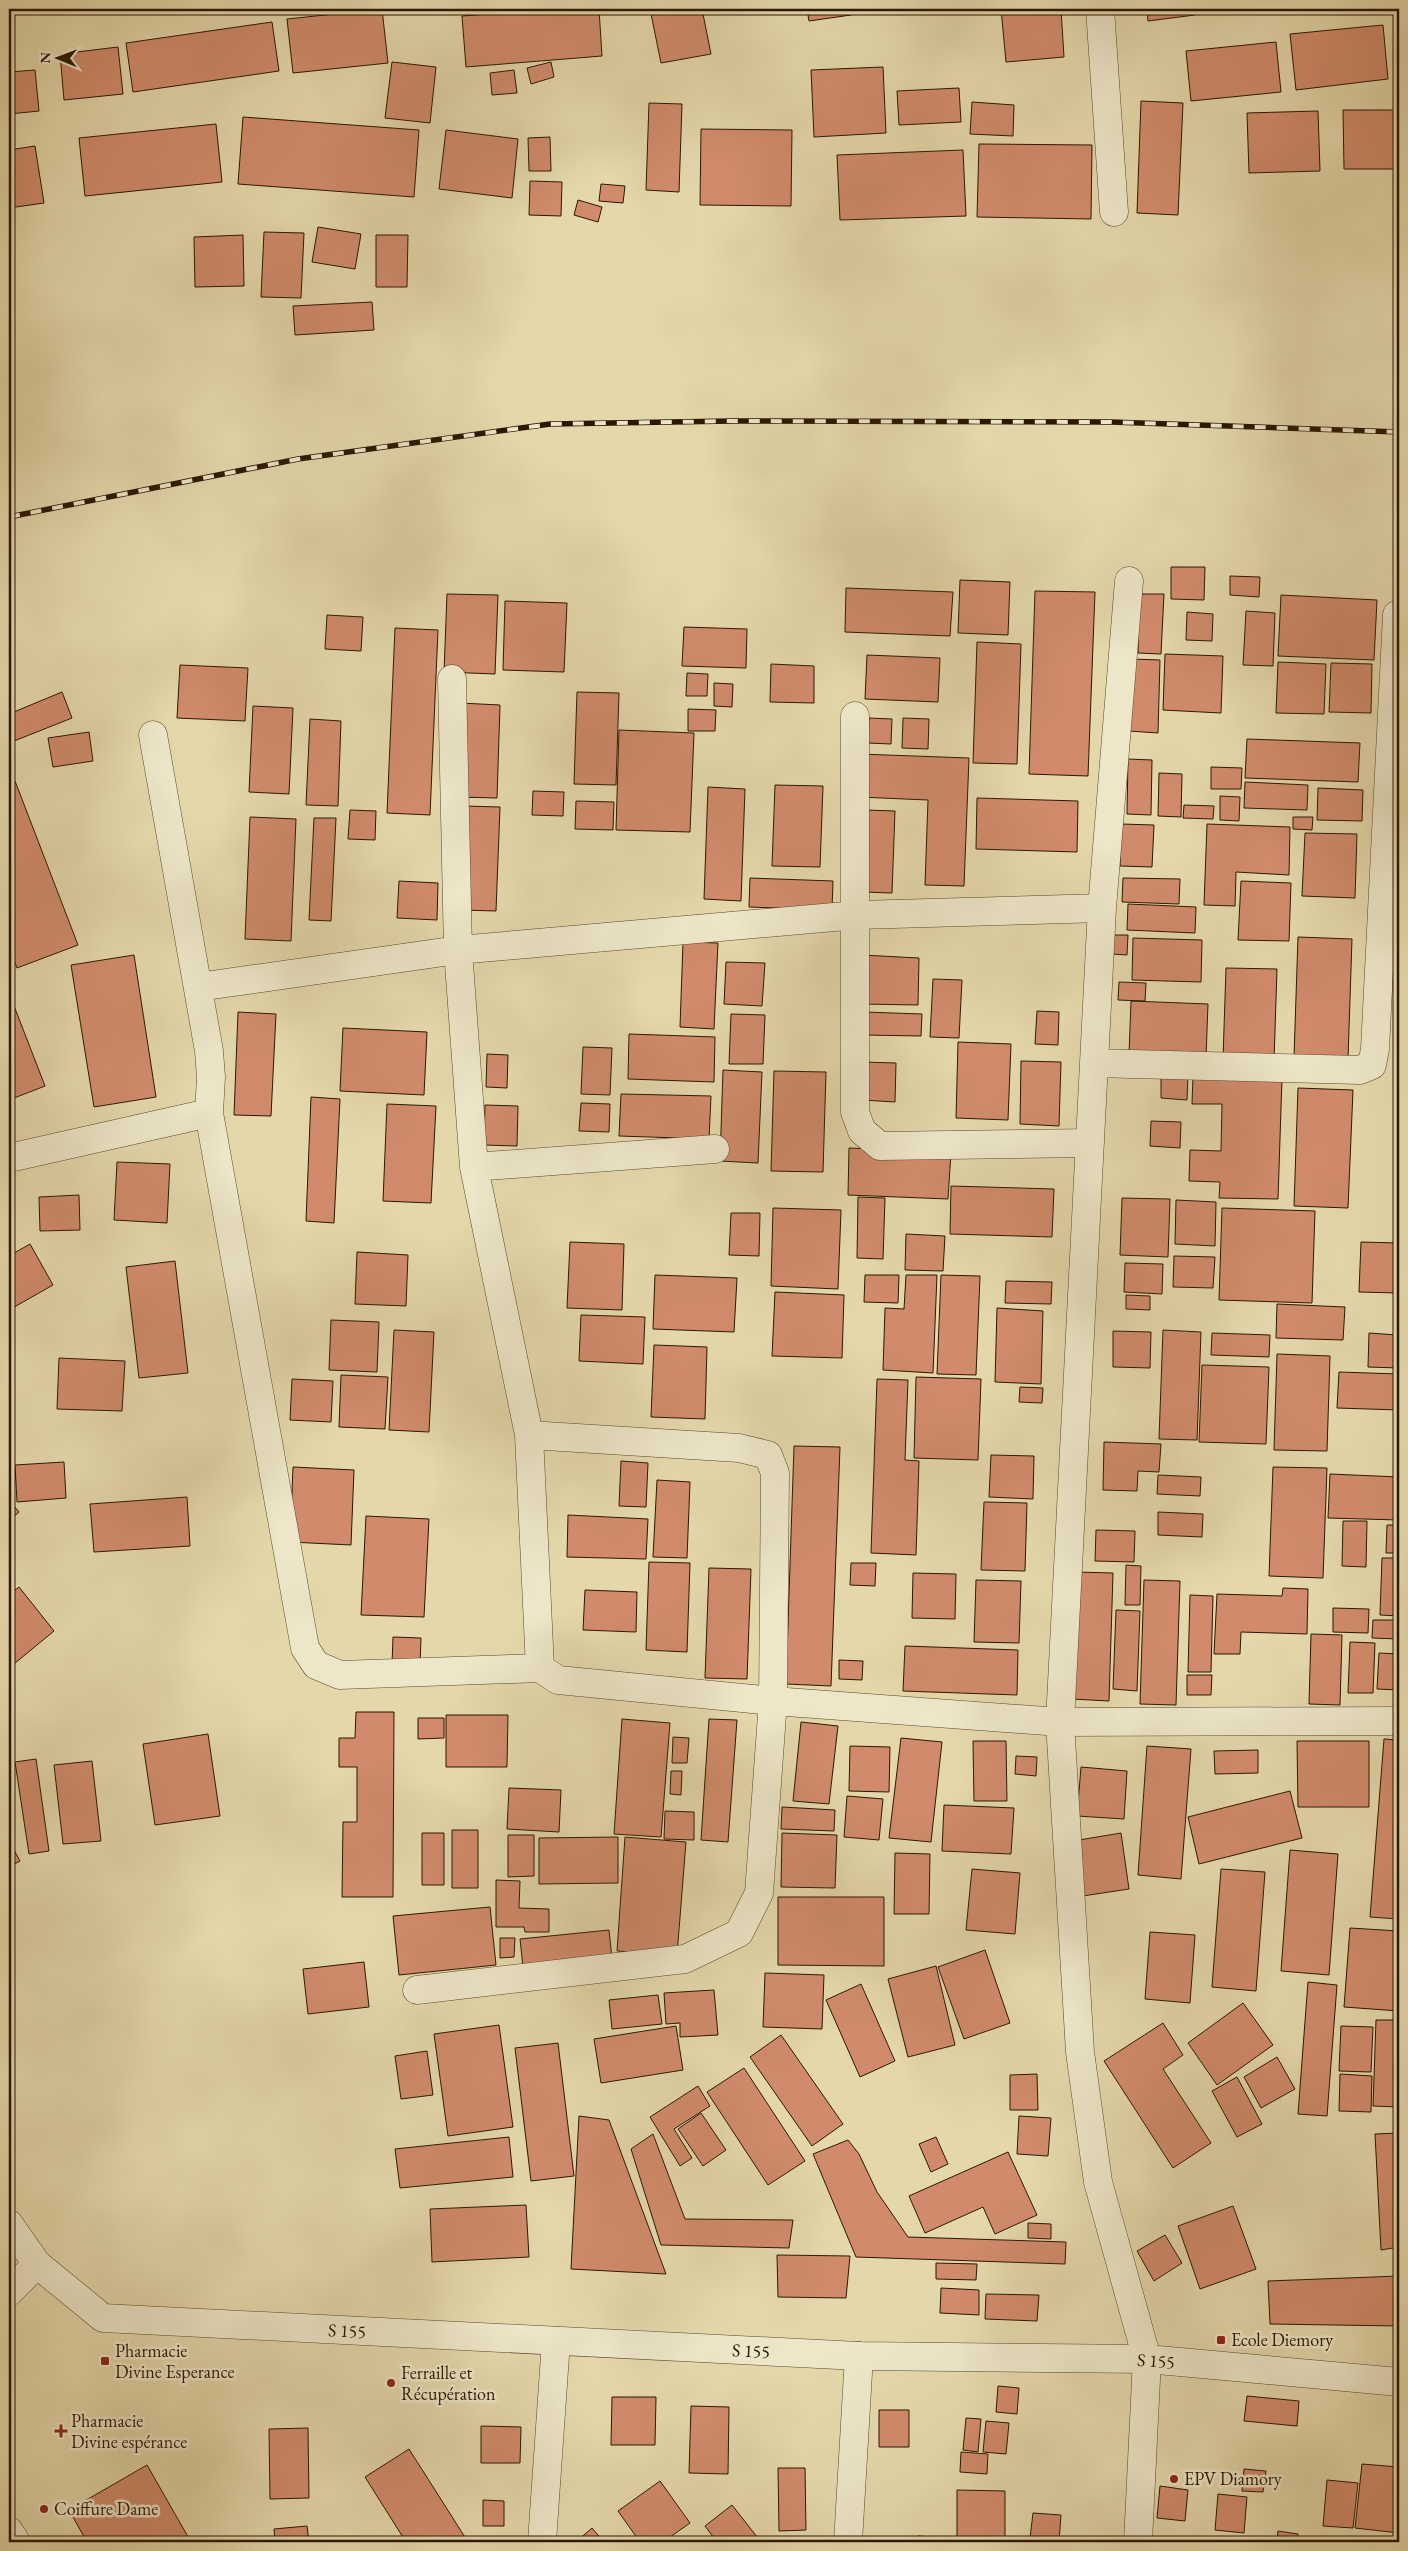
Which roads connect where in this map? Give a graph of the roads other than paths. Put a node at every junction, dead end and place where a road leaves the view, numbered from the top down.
1 (1100, 9) edge
2 (1114, 212) dead end
3 (1129, 581) dead end
4 (1397, 616) dead end
5 (452, 679) dead end
6 (855, 716) dead end
7 (153, 735) dead end
8 (1102, 908) junction
9 (857, 915) junction
10 (458, 950) junction
11 (198, 987) junction
12 (1094, 1063) junction
13 (210, 1113) junction
14 (1090, 1143) junction
15 (715, 1149) dead end
16 (9, 1158) edge
17 (474, 1167) junction
18 (529, 1435) junction
19 (540, 1668) junction
20 (773, 1701) junction
21 (1399, 1721) edge
22 (1060, 1722) junction
23 (417, 1990) dead end
24 (9, 2224) edge
25 (37, 2264) junction
26 (9, 2292) edge
27 (556, 2342) junction
28 (859, 2356) junction
29 (1147, 2359) junction
30 (1399, 2382) edge
31 (9, 2531) edge
32 (16, 2542) edge
33 (542, 2542) edge
34 (848, 2542) edge
35 (1138, 2542) edge

1 - 2 street
3 - 8 street
4 - 12 street
5 - 10 street
6 - 9 street
7 - 11 street
8 - 9 street
8 - 12 street
9 - 10 street
9 - 14 street
10 - 11 street
10 - 17 street
11 - 13 street
12 - 14 street
13 - 16 street
13 - 19 street
14 - 22 street
15 - 17 street
17 - 18 street
18 - 19 street
18 - 20 street
19 - 20 street
20 - 22 street
20 - 23 street
21 - 22 street
22 - 29 street
24 - 25 street
25 - 26 street
25 - 27 street, S 155
27 - 28 street, S 155
27 - 33 street
28 - 29 street, S 155
28 - 34 street
29 - 30 street, S 155
29 - 35 street
31 - 32 street

